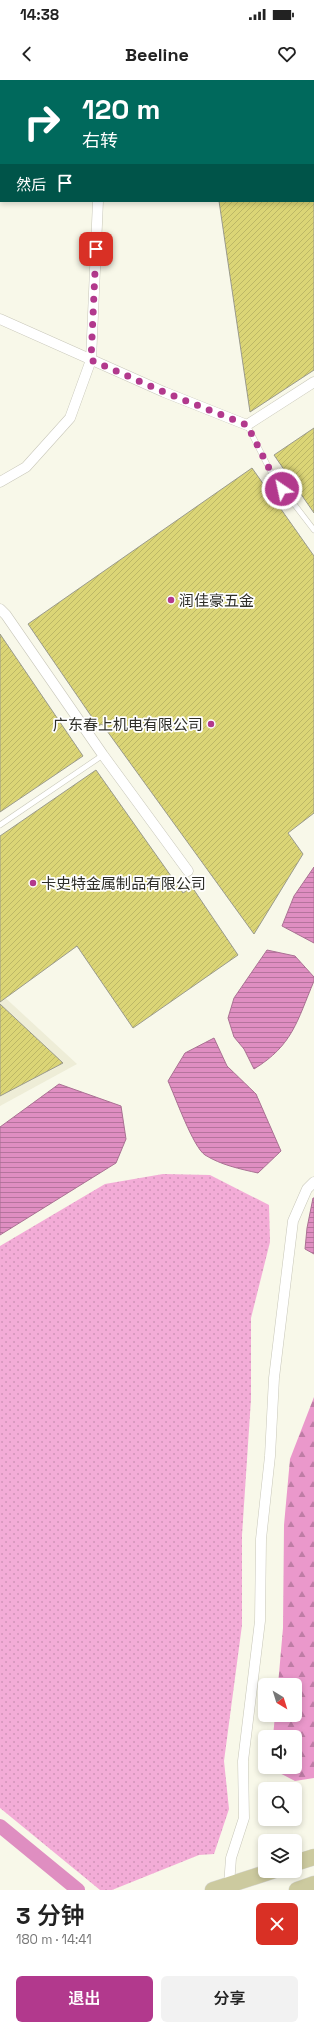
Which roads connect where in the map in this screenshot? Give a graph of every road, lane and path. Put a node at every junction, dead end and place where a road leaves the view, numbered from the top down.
1 (98, 202) edge
2 (0, 319) edge
3 (91, 360) junction
4 (314, 382) edge
5 (247, 425) junction
6 (0, 482) edge
7 (314, 530) edge
8 (0, 609) edge
9 (103, 755) junction
10 (0, 826) edge
11 (188, 871) dead end
12 (314, 1182) edge
13 (314, 1857) edge
14 (302, 1861) edge
15 (258, 1876) edge
16 (314, 1884) edge
17 (229, 1885) junction
18 (213, 1890) edge
19 (297, 1890) edge

1 - 3 street
2 - 3 street
3 - 5 street
3 - 6 street
4 - 5 street
5 - 7 lane
8 - 9 street
9 - 10 lane
9 - 11 street
12 - 17 street
13 - 14 main road
15 - 17 main road
16 - 19 main road
17 - 18 main road

